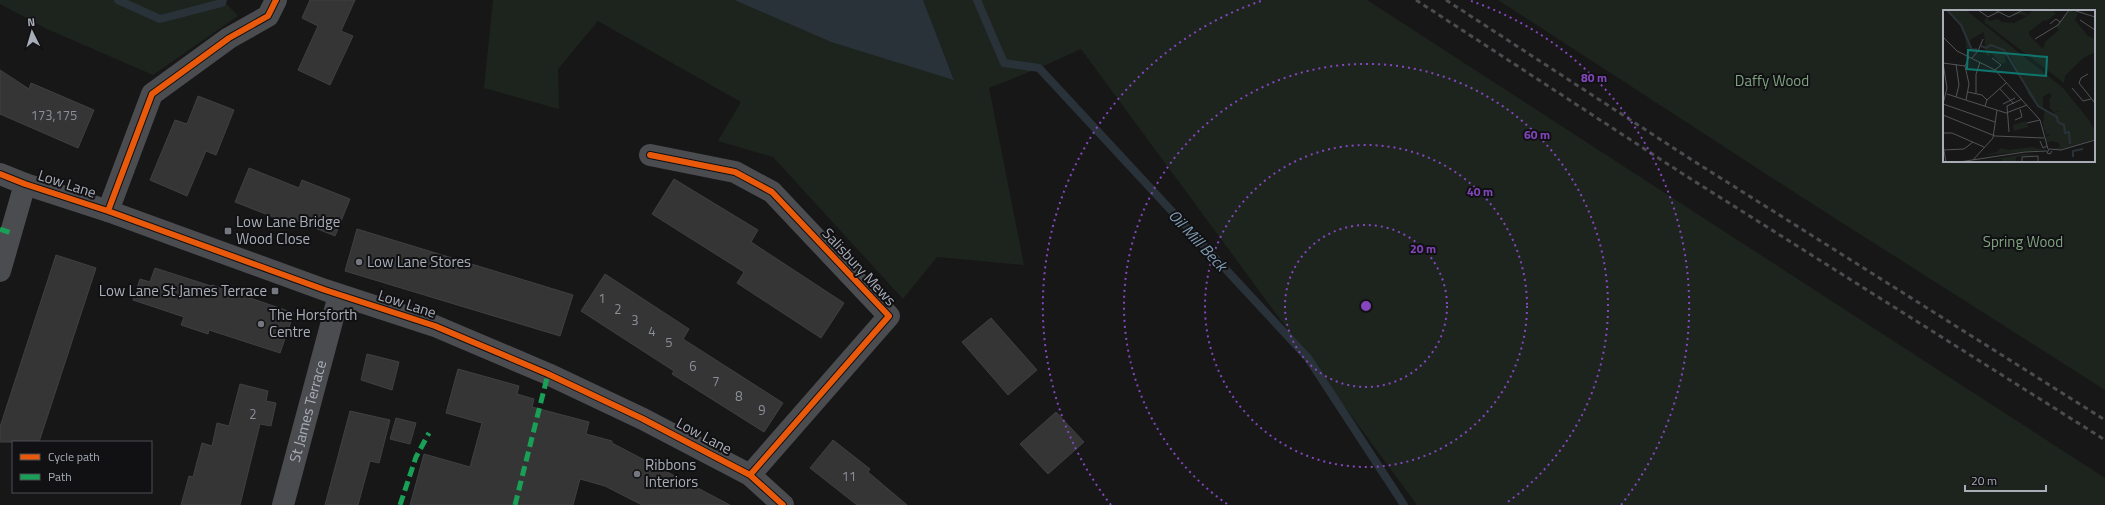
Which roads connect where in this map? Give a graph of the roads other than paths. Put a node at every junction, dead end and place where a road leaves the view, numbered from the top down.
1 (276, 0) edge
2 (650, 155) dead end
3 (0, 174) edge
4 (25, 184) junction
5 (108, 211) junction
6 (0, 271) edge
7 (340, 295) junction
8 (750, 475) junction
9 (283, 505) edge
10 (783, 505) edge

1 - 5 street
2 - 8 street, Salisbury Mews
3 - 4 street, Low Lane
4 - 5 street, Low Lane
4 - 6 street
5 - 7 street, Low Lane
7 - 8 street, Low Lane
7 - 9 street, St James Terrace
8 - 10 street, Low Lane

